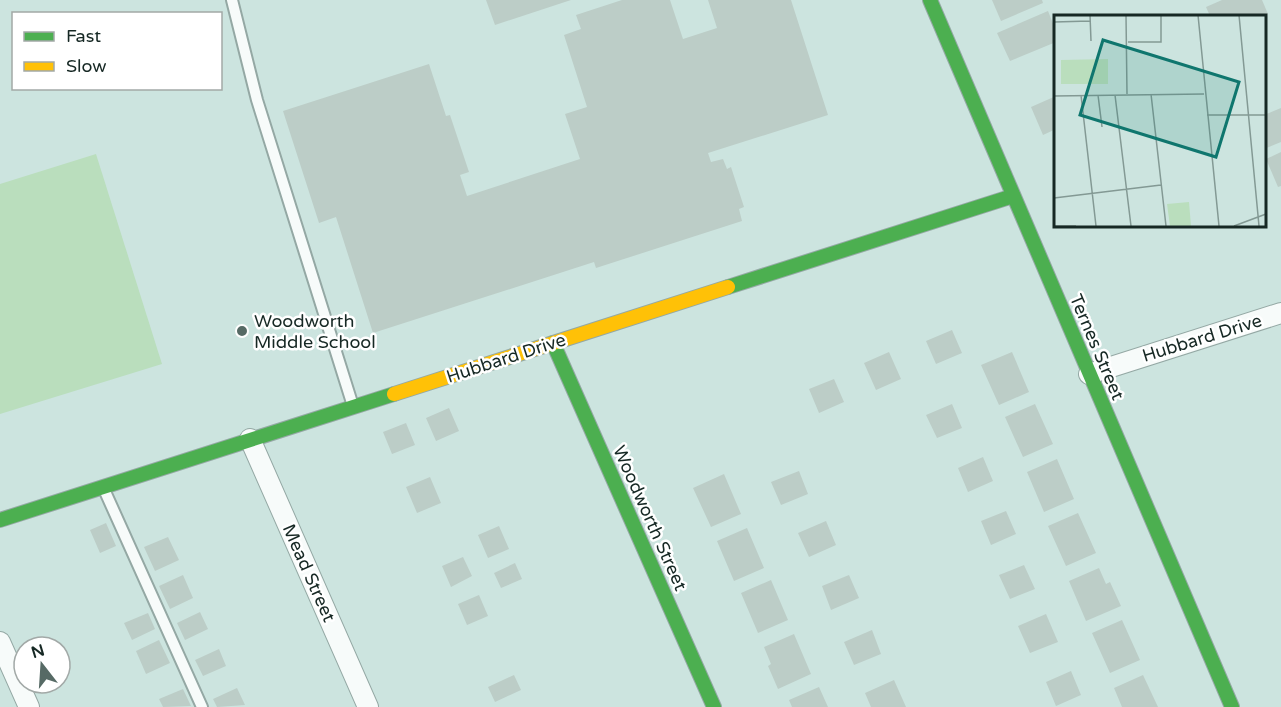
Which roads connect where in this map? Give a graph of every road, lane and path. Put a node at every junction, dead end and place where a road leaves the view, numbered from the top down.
1 (232, 0) edge
2 (930, 0) edge
3 (1013, 196) junction
4 (1281, 314) edge
5 (553, 343) junction
6 (1089, 374) junction
7 (353, 406) junction
8 (250, 439) junction
9 (103, 487) junction
10 (0, 519) edge
11 (0, 642) edge
12 (29, 707) edge
13 (202, 707) edge
14 (368, 707) edge
15 (714, 707) edge
16 (1232, 707) edge

1 - 7 lane
2 - 3 street, Ternes Street
3 - 5 street, Hubbard Drive
3 - 6 street, Ternes Street
4 - 6 street, Hubbard Drive
5 - 7 street, Hubbard Drive
5 - 15 street, Woodworth Street
6 - 16 street, Ternes Street
7 - 8 street, Hubbard Drive
8 - 9 street, Hubbard Drive
8 - 14 street, Mead Street
9 - 10 street, Hubbard Drive
9 - 13 lane
11 - 12 street

